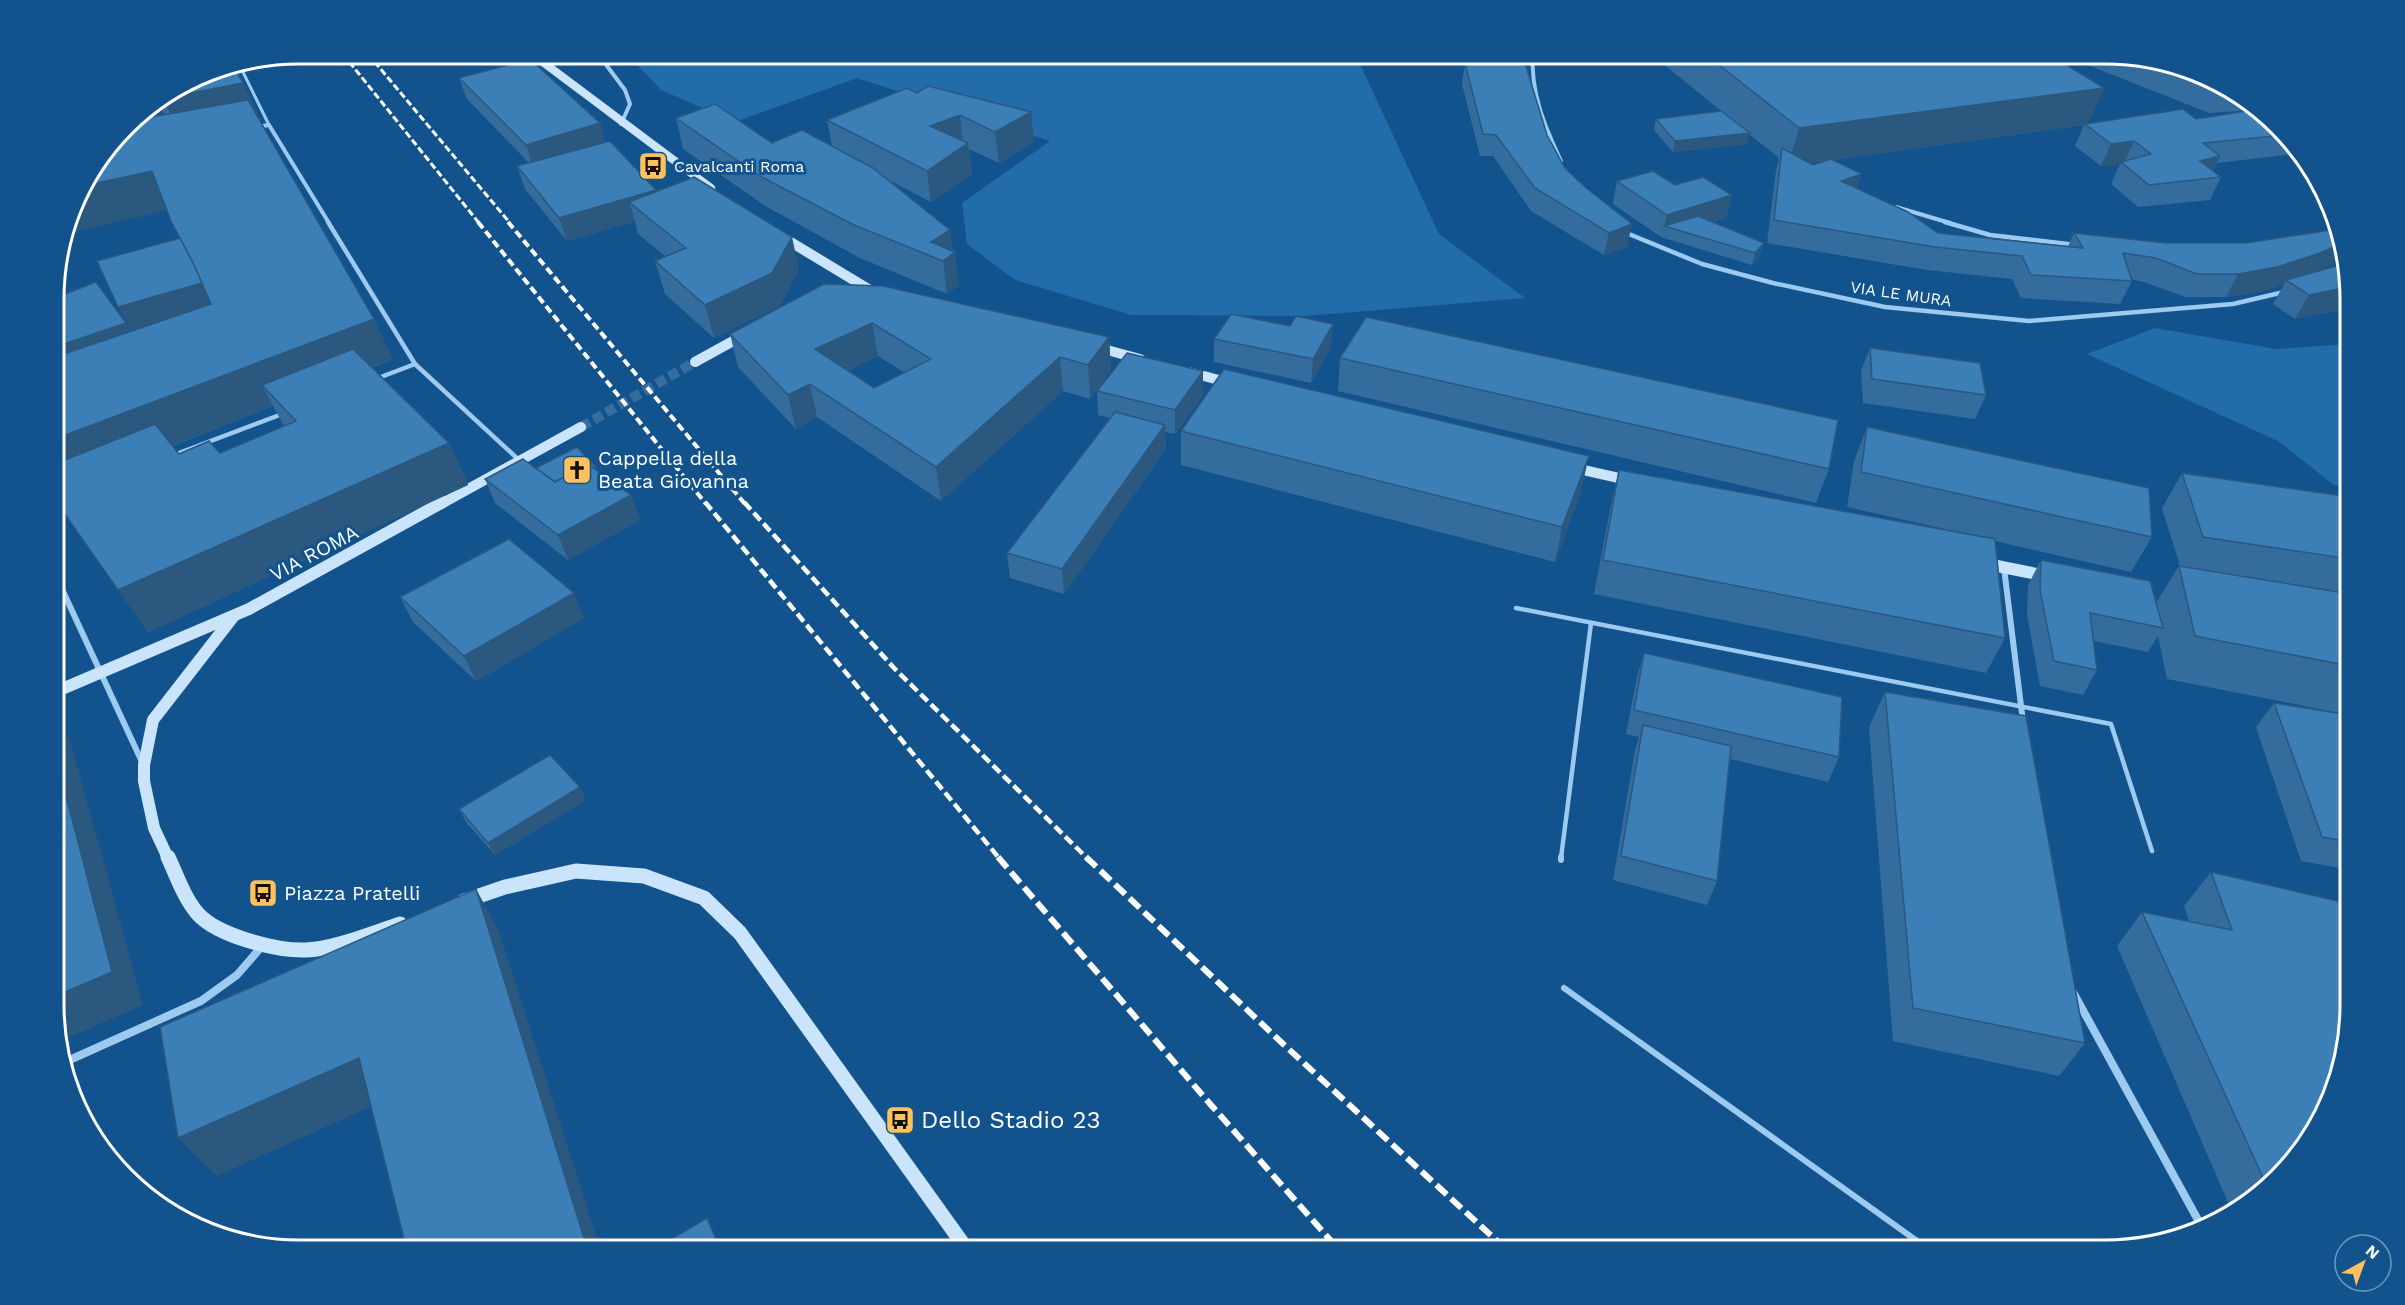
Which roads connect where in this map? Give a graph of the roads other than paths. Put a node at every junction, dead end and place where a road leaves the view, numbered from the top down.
1 (545, 64) edge
2 (606, 64) edge
3 (1532, 64) edge
4 (243, 72) edge
5 (621, 124) junction
6 (269, 125) junction
7 (247, 129) edge
8 (1565, 170) edge
9 (715, 192) edge
10 (1891, 206) edge
11 (1616, 226) edge
12 (768, 229) edge
13 (2327, 242) edge
14 (2080, 246) edge
15 (2336, 253) edge
16 (2339, 277) edge
17 (2338, 280) edge
18 (2291, 291) edge
19 (862, 298) edge
20 (757, 329) edge
21 (1084, 344) edge
22 (695, 362) tunnel mouth
23 (1152, 362) edge
24 (415, 364) junction
25 (1175, 368) edge
26 (371, 380) edge
27 (1244, 386) edge
28 (295, 409) edge
29 (582, 427) tunnel mouth
30 (164, 459) edge
31 (521, 462) junction
32 (1553, 463) edge
33 (1646, 484) edge
34 (1969, 560) edge
35 (2004, 568) junction
36 (2062, 579) edge
37 (64, 594) edge
38 (1516, 608) dead end
39 (233, 617) junction
40 (1591, 623) junction
41 (99, 673) junction
42 (64, 688) edge
43 (2021, 707) junction
44 (2024, 730) edge
45 (144, 765) junction
46 (2152, 851) dead end
47 (1561, 860) dead end
48 (454, 904) edge
49 (415, 918) edge
50 (263, 944) junction
51 (2072, 984) edge
52 (1564, 988) dead end
53 (71, 1059) edge
54 (2199, 1221) edge
55 (960, 1240) edge
56 (1916, 1240) edge

1 - 5 main road
2 - 5 street
3 - 8 street
4 - 6 lane
5 - 9 main road
6 - 7 street
6 - 24 street
10 - 14 street
11 - 18 street, VIA LE MURA
12 - 19 main road
13 - 15 street
16 - 17 street
20 - 22 main road
21 - 23 main road
24 - 26 street
24 - 31 street
25 - 27 main road
28 - 30 street
29 - 31 main road, VIA ROMA
31 - 39 main road, VIA ROMA
32 - 33 main road
34 - 35 main road
35 - 36 main road
35 - 43 street
37 - 41 street
38 - 40 lane
39 - 41 main road, VIA ROMA
39 - 45 main road
40 - 43 lane
40 - 47 lane
41 - 42 main road, VIA ROMA
41 - 45 street
43 - 44 street
43 - 46 lane
45 - 50 main road
48 - 55 main road
49 - 50 main road
50 - 53 street
51 - 54 street
52 - 56 lane

